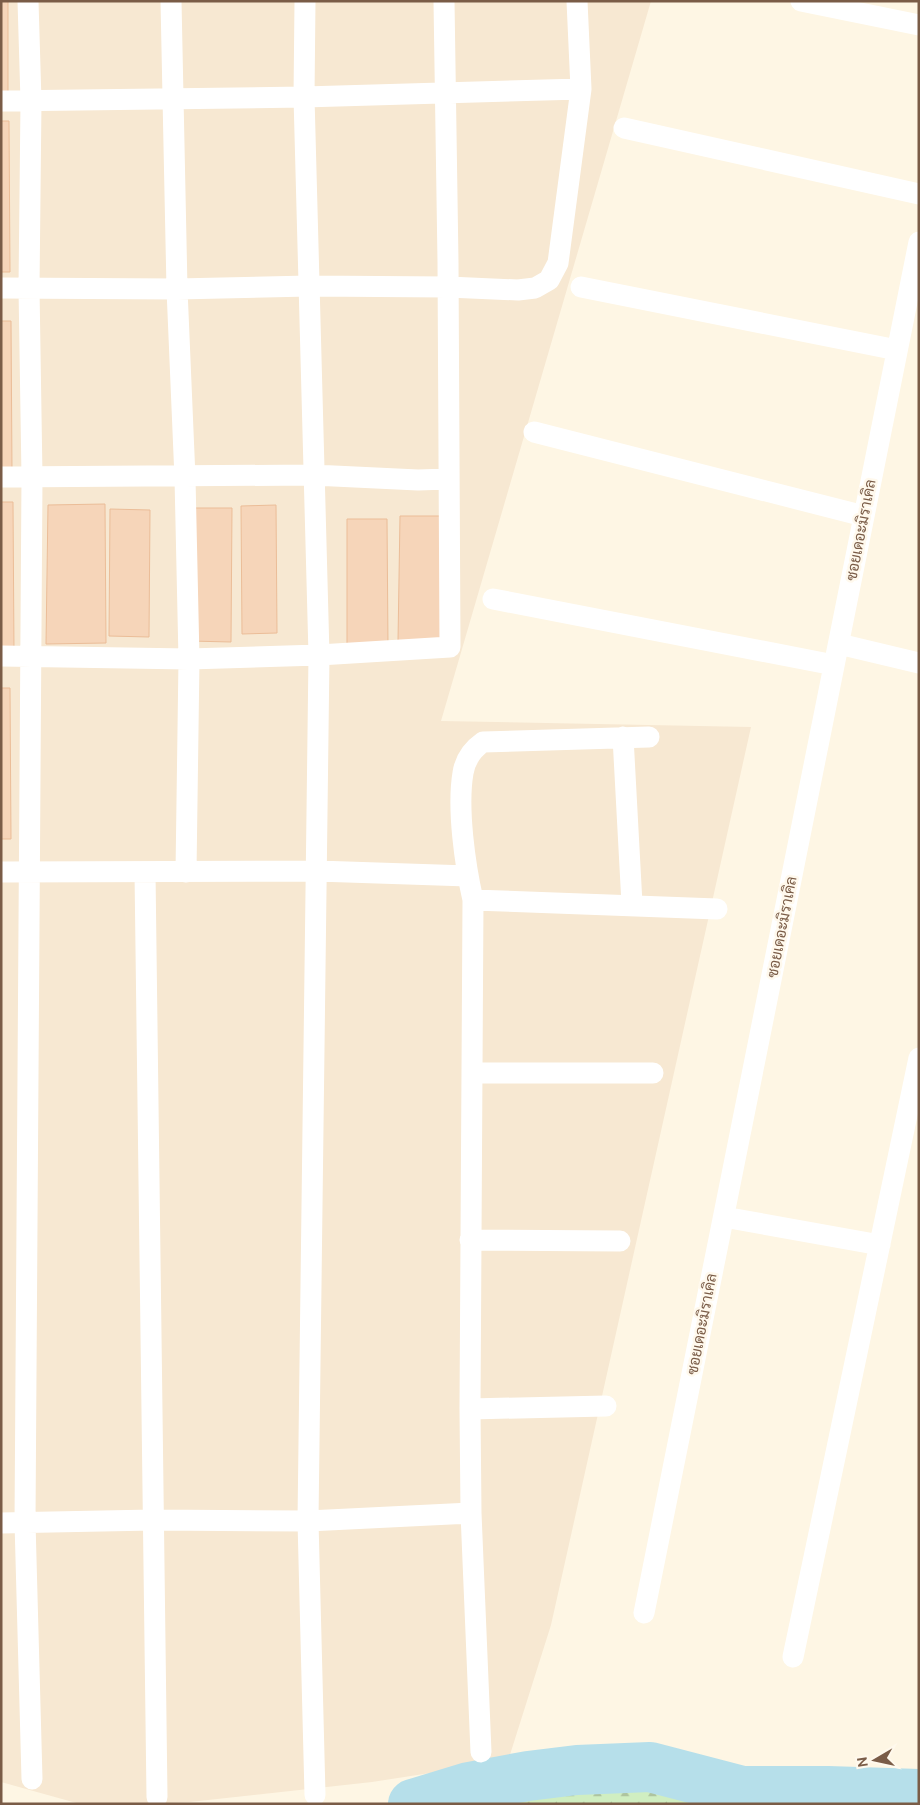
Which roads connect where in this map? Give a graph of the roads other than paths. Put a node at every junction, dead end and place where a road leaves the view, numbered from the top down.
1 (28, 1) edge
2 (171, 1) edge
3 (305, 1) edge
4 (444, 1) edge
5 (577, 1) edge
6 (801, 1) edge
7 (919, 25) edge
8 (581, 89) junction
9 (445, 91) junction
10 (172, 97) junction
11 (304, 97) junction
12 (1, 101) edge
13 (30, 101) junction
14 (624, 128) dead end
15 (919, 194) edge
16 (919, 242) edge
17 (308, 286) junction
18 (448, 287) junction
19 (581, 287) dead end
20 (1, 288) edge
21 (29, 288) junction
22 (176, 289) junction
23 (897, 350) junction
24 (534, 432) dead end
25 (313, 475) junction
26 (1, 477) edge
27 (32, 477) junction
28 (185, 478) junction
29 (448, 478) junction
30 (864, 516) junction
31 (493, 599) dead end
32 (838, 644) junction
33 (31, 655) junction
34 (319, 655) junction
35 (1, 656) edge
36 (189, 659) junction
37 (919, 662) edge
38 (834, 665) junction
39 (623, 737) junction
40 (650, 737) dead end
41 (31, 871) junction
42 (316, 871) junction
43 (1, 872) edge
44 (145, 872) junction
45 (186, 872) junction
46 (468, 876) junction
47 (473, 900) junction
48 (632, 904) junction
49 (716, 909) dead end
50 (919, 1058) edge
51 (474, 1073) junction
52 (653, 1073) dead end
53 (724, 1217) junction
54 (470, 1240) junction
55 (620, 1241) dead end
56 (880, 1245) junction
57 (606, 1406) dead end
58 (470, 1409) junction
59 (471, 1513) junction
60 (153, 1520) junction
61 (308, 1521) junction
62 (25, 1522) junction
63 (1, 1523) edge
64 (644, 1613) dead end
65 (793, 1657) dead end
66 (482, 1752) dead end
67 (32, 1780) dead end
68 (315, 1795) dead end
69 (157, 1797) dead end

1 - 13 street
2 - 10 street
3 - 11 street
4 - 9 street
5 - 8 street
6 - 7 street
8 - 9 street
8 - 18 street
9 - 11 street
9 - 18 street
10 - 11 street
10 - 13 street
10 - 22 street
11 - 17 street
12 - 13 street
13 - 21 street
14 - 15 street
16 - 23 street, ซอยเดอะมิราเคิล
17 - 18 street
17 - 22 street
17 - 25 street
18 - 29 street
19 - 23 street
20 - 21 street
21 - 22 street
21 - 27 street
22 - 28 street
23 - 30 street, ซอยเดอะมิราเคิล
24 - 30 street
25 - 28 street
25 - 29 street
25 - 34 street
26 - 27 street
27 - 28 street
27 - 33 street
28 - 36 street
29 - 34 street
30 - 32 street, ซอยเดอะมิราเคิล
31 - 38 street
32 - 37 street
32 - 38 street, ซอยเดอะมิราเคิล
33 - 35 street
33 - 36 street
33 - 41 street
34 - 36 street
34 - 42 street
36 - 45 street
38 - 53 street, ซอยเดอะมิราเคิล
39 - 40 street
39 - 46 street
39 - 48 street
41 - 43 street
41 - 44 street
41 - 62 street
42 - 45 street
42 - 46 street
42 - 61 street
44 - 45 street
44 - 60 street
46 - 47 street
47 - 48 street
47 - 51 street
48 - 49 street
50 - 56 street
51 - 52 street
51 - 54 street
53 - 56 street
53 - 64 street, ซอยเดอะมิราเคิล
54 - 55 street
54 - 58 street
56 - 65 street
57 - 58 street
58 - 59 street
59 - 61 street
59 - 66 street
60 - 61 street
60 - 62 street
60 - 69 street
61 - 68 street
62 - 63 street
62 - 67 street

